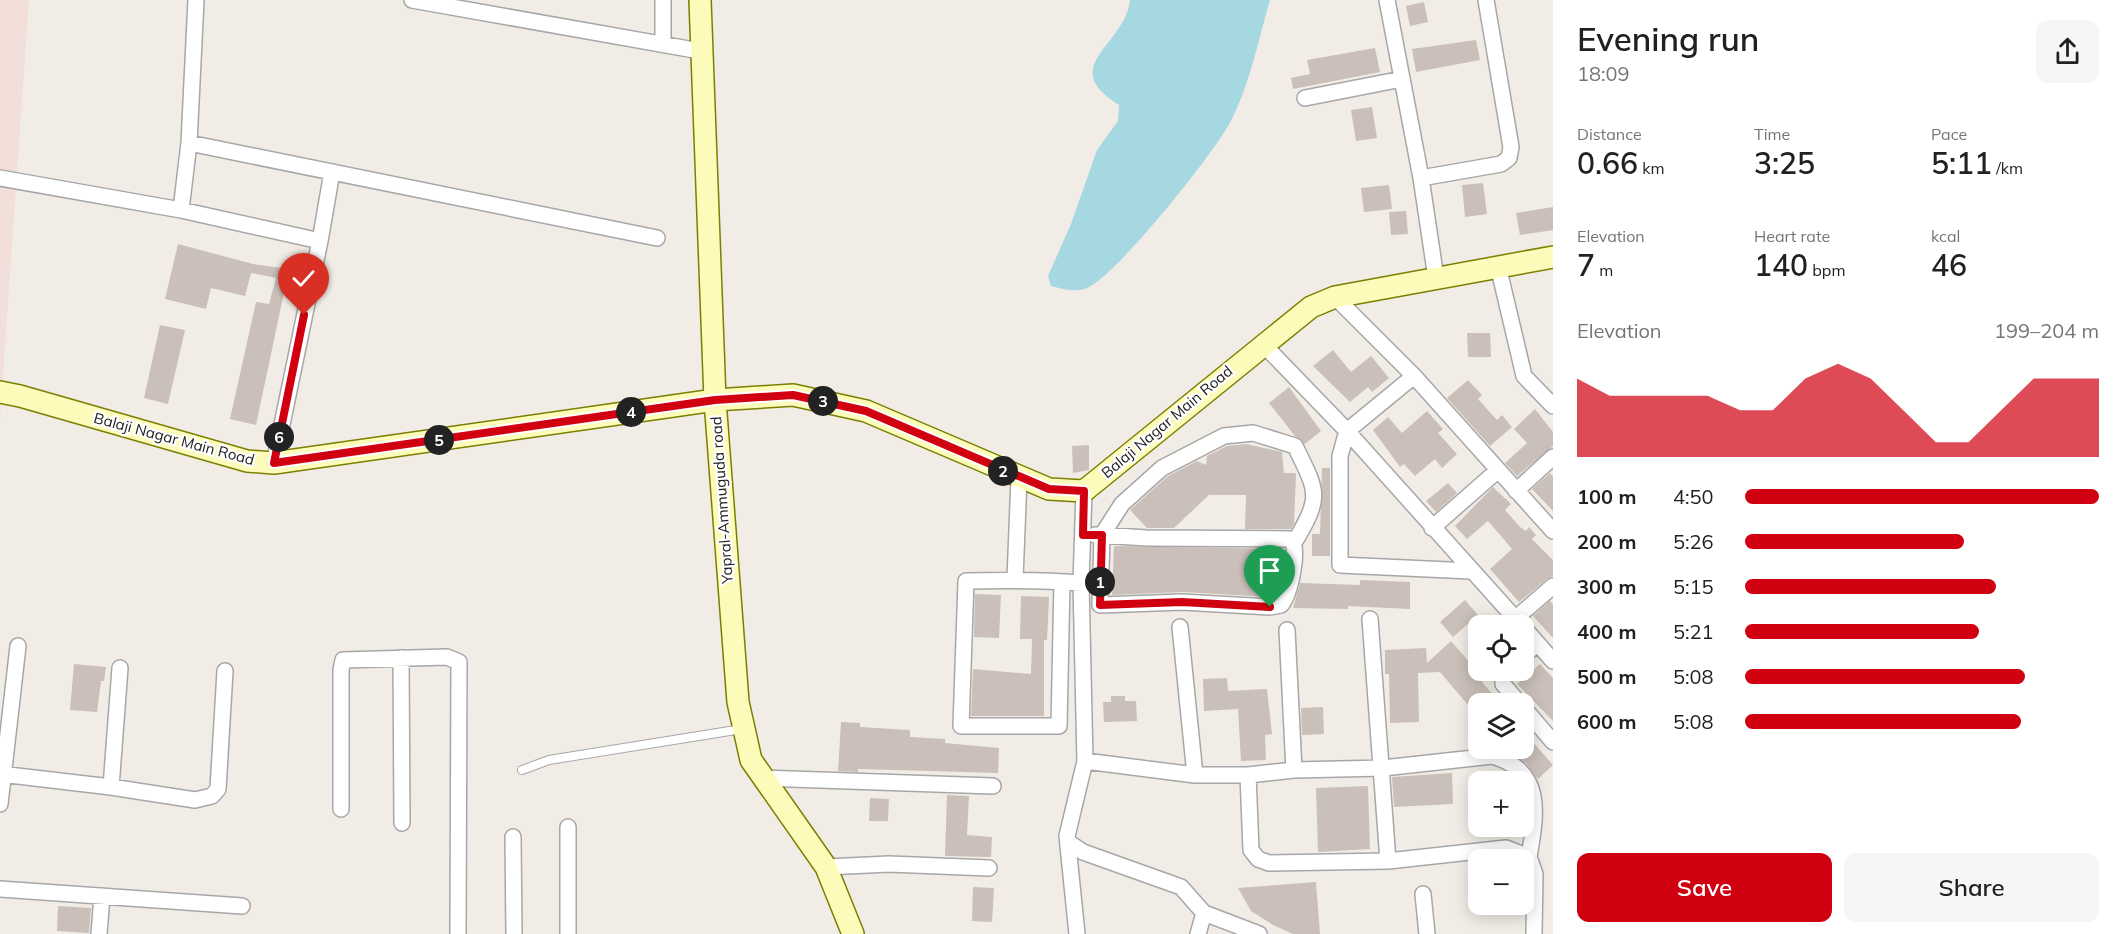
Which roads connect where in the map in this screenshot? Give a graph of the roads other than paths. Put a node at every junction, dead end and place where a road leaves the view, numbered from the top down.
1 (196, 0) edge
2 (412, 0) edge
3 (663, 0) edge
4 (700, 0) edge
5 (1387, 0) edge
6 (1486, 0) edge
7 (663, 43) dead end
8 (700, 51) junction
9 (1402, 79) junction
10 (1305, 98) dead end
11 (189, 143) junction
12 (332, 172) junction
13 (0, 178) edge
14 (1421, 178) junction
15 (181, 210) junction
16 (657, 237) dead end
17 (320, 241) junction
18 (1553, 257) edge
19 (1498, 266) junction
20 (1436, 278) junction
21 (1335, 297) junction
22 (1262, 344) junction
23 (1414, 376) junction
24 (0, 393) edge
25 (715, 400) junction
26 (1553, 406) edge
27 (1347, 431) junction
28 (1553, 457) edge
29 (274, 463) junction
30 (1497, 471) junction
31 (1020, 478) junction
32 (1084, 491) junction
33 (1516, 491) junction
34 (1432, 528) junction
35 (1553, 531) edge
36 (1083, 535) junction
37 (1102, 535) junction
38 (1294, 543) junction
39 (1471, 571) junction
40 (1015, 579) junction
41 (1062, 582) junction
42 (1081, 583) junction
43 (1553, 586) edge
44 (1513, 615) edge
45 (1529, 615) edge
46 (1370, 619) dead end
47 (1180, 627) dead end
48 (1287, 630) dead end
49 (1534, 639) edge
50 (1537, 643) junction
51 (18, 646) dead end
52 (1534, 646) edge
53 (401, 658) junction
54 (1553, 661) edge
55 (120, 668) dead end
56 (225, 672) dead end
57 (1534, 720) edge
58 (744, 729) junction
59 (1553, 742) edge
60 (1084, 761) junction
61 (1383, 768) junction
62 (522, 770) dead end
63 (1294, 770) junction
64 (1, 774) edge
65 (1195, 775) junction
66 (1248, 775) junction
67 (761, 778) junction
68 (993, 786) dead end
69 (111, 787) junction
70 (0, 804) edge
71 (341, 809) dead end
72 (402, 823) dead end
73 (568, 827) dead end
74 (513, 837) dead end
75 (1068, 842) junction
76 (1530, 849) edge
77 (1468, 852) edge
78 (1388, 861) junction
79 (826, 867) junction
80 (989, 868) dead end
81 (1534, 872) edge
82 (0, 889) edge
83 (1423, 894) dead end
84 (102, 896) junction
85 (242, 906) dead end
86 (1204, 913) junction
87 (99, 934) edge
88 (458, 934) edge
89 (514, 934) edge
90 (568, 934) edge
91 (853, 934) edge
92 (1077, 934) edge
93 (1198, 934) edge
94 (1259, 934) edge
95 (1426, 934) edge
96 (1534, 934) edge

1 - 11 street
2 - 8 street
3 - 7 street
4 - 8 street, Yapral-Ammuguda road
5 - 9 street
6 - 14 street
8 - 25 street, Yapral-Ammuguda road
9 - 10 street
9 - 14 street
11 - 12 street
11 - 15 street
12 - 16 street
12 - 17 street
13 - 15 street
14 - 20 street
15 - 17 street
17 - 29 street
18 - 19 street, Balaji Nagar Main Road
19 - 20 street, Balaji Nagar Main Road
19 - 26 street
20 - 21 street, Balaji Nagar Main Road
21 - 22 street, Balaji Nagar Main Road
21 - 23 street
22 - 27 street
22 - 32 street, Balaji Nagar Main Road
23 - 27 street
23 - 30 street
24 - 29 street, Balaji Nagar Main Road
25 - 29 street, Balaji Nagar Main Road
25 - 31 street, Balaji Nagar Main Road
25 - 58 street, Yapral-Ammuguda road
27 - 34 street
27 - 39 street
28 - 33 street
30 - 33 street
30 - 34 street
31 - 32 street, Balaji Nagar Main Road
31 - 40 street
32 - 36 street
33 - 35 street
34 - 39 street
36 - 37 street
36 - 42 street
37 - 38 street
37 - 38 street
37 - 38 street
39 - 44 street
40 - 41 street
40 - 41 street
41 - 42 street
42 - 60 street
43 - 45 street
46 - 61 street
47 - 65 street
48 - 63 street
49 - 50 street
50 - 52 street
50 - 54 street
51 - 64 street
53 - 71 street
53 - 72 street
53 - 88 street
55 - 69 street
56 - 69 street
57 - 59 street
58 - 62 lane
58 - 67 street, Yapral-Ammuguda road
60 - 65 street
60 - 75 street
61 - 63 street
61 - 76 street
61 - 78 street
63 - 66 street
64 - 69 street
64 - 70 street
65 - 66 street
66 - 78 street
67 - 68 street
67 - 79 street, Yapral-Ammuguda road
73 - 90 street
74 - 89 street
75 - 86 street
75 - 92 street
77 - 78 street
79 - 80 street
79 - 91 street, Yapral-Ammuguda road
81 - 96 street
82 - 84 street
83 - 95 street
84 - 85 street
84 - 87 street
86 - 93 street
86 - 94 street

